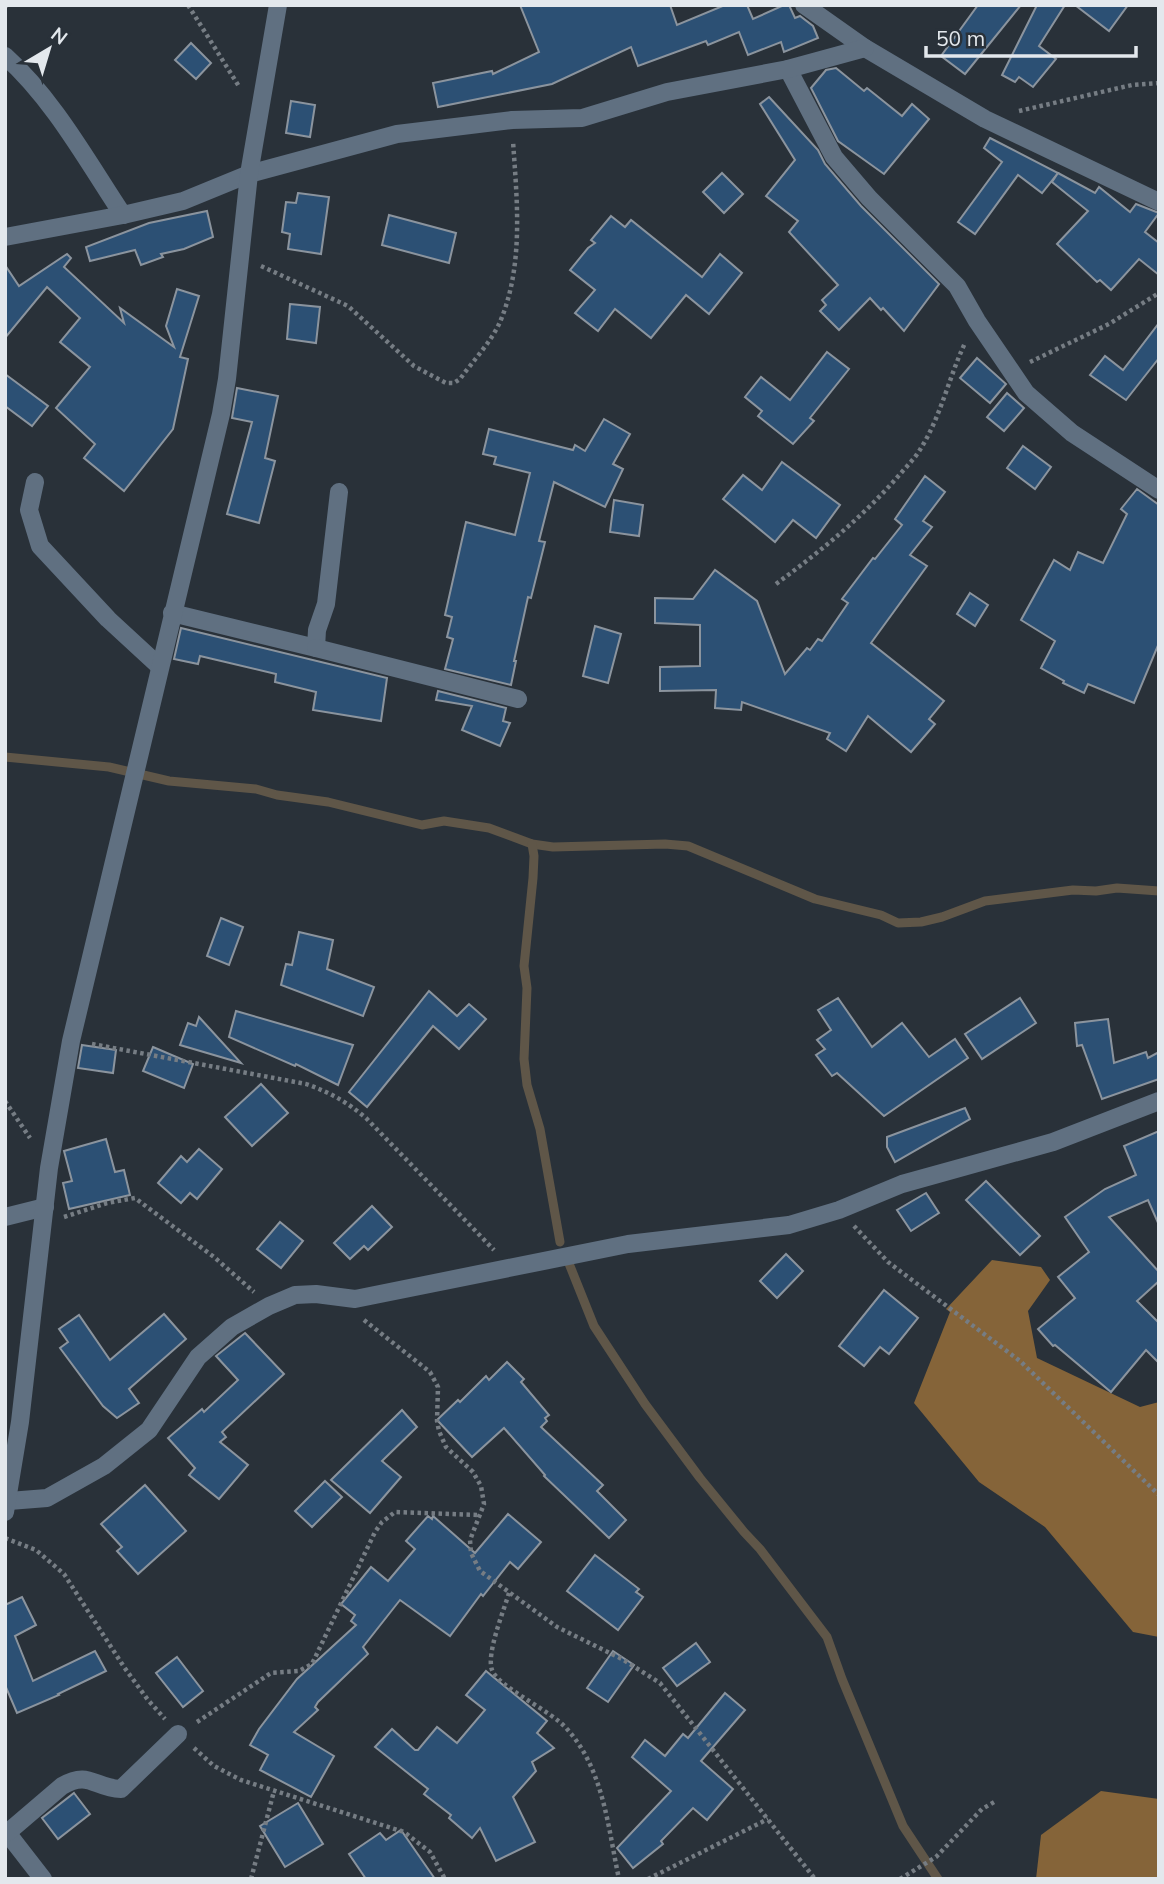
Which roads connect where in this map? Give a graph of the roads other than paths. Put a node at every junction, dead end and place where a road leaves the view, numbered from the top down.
1 (278, 5) edge
2 (804, 5) edge
3 (865, 48) junction
4 (5, 56) edge
5 (788, 69) junction
6 (249, 174) junction
7 (1159, 202) edge
8 (122, 215) junction
9 (5, 237) edge
10 (35, 482) dead end
11 (1159, 490) edge
12 (339, 492) dead end
13 (172, 613) junction
14 (316, 649) junction
15 (159, 666) junction
16 (518, 699) dead end
17 (1159, 1101) edge
18 (44, 1216) junction
19 (5, 1217) edge
20 (7, 1506) edge
21 (178, 1734) road end
22 (6, 1832) edge
23 (43, 1879) edge

1 - 6 street
2 - 3 street
3 - 5 street
3 - 7 street
4 - 8 street
5 - 6 street
5 - 11 street
6 - 8 street
6 - 13 street
8 - 9 street
10 - 15 street
12 - 14 street
13 - 14 street
13 - 15 street
14 - 16 street
15 - 18 street
17 - 20 street
18 - 19 street
18 - 20 street
21 - 22 street
22 - 23 street

